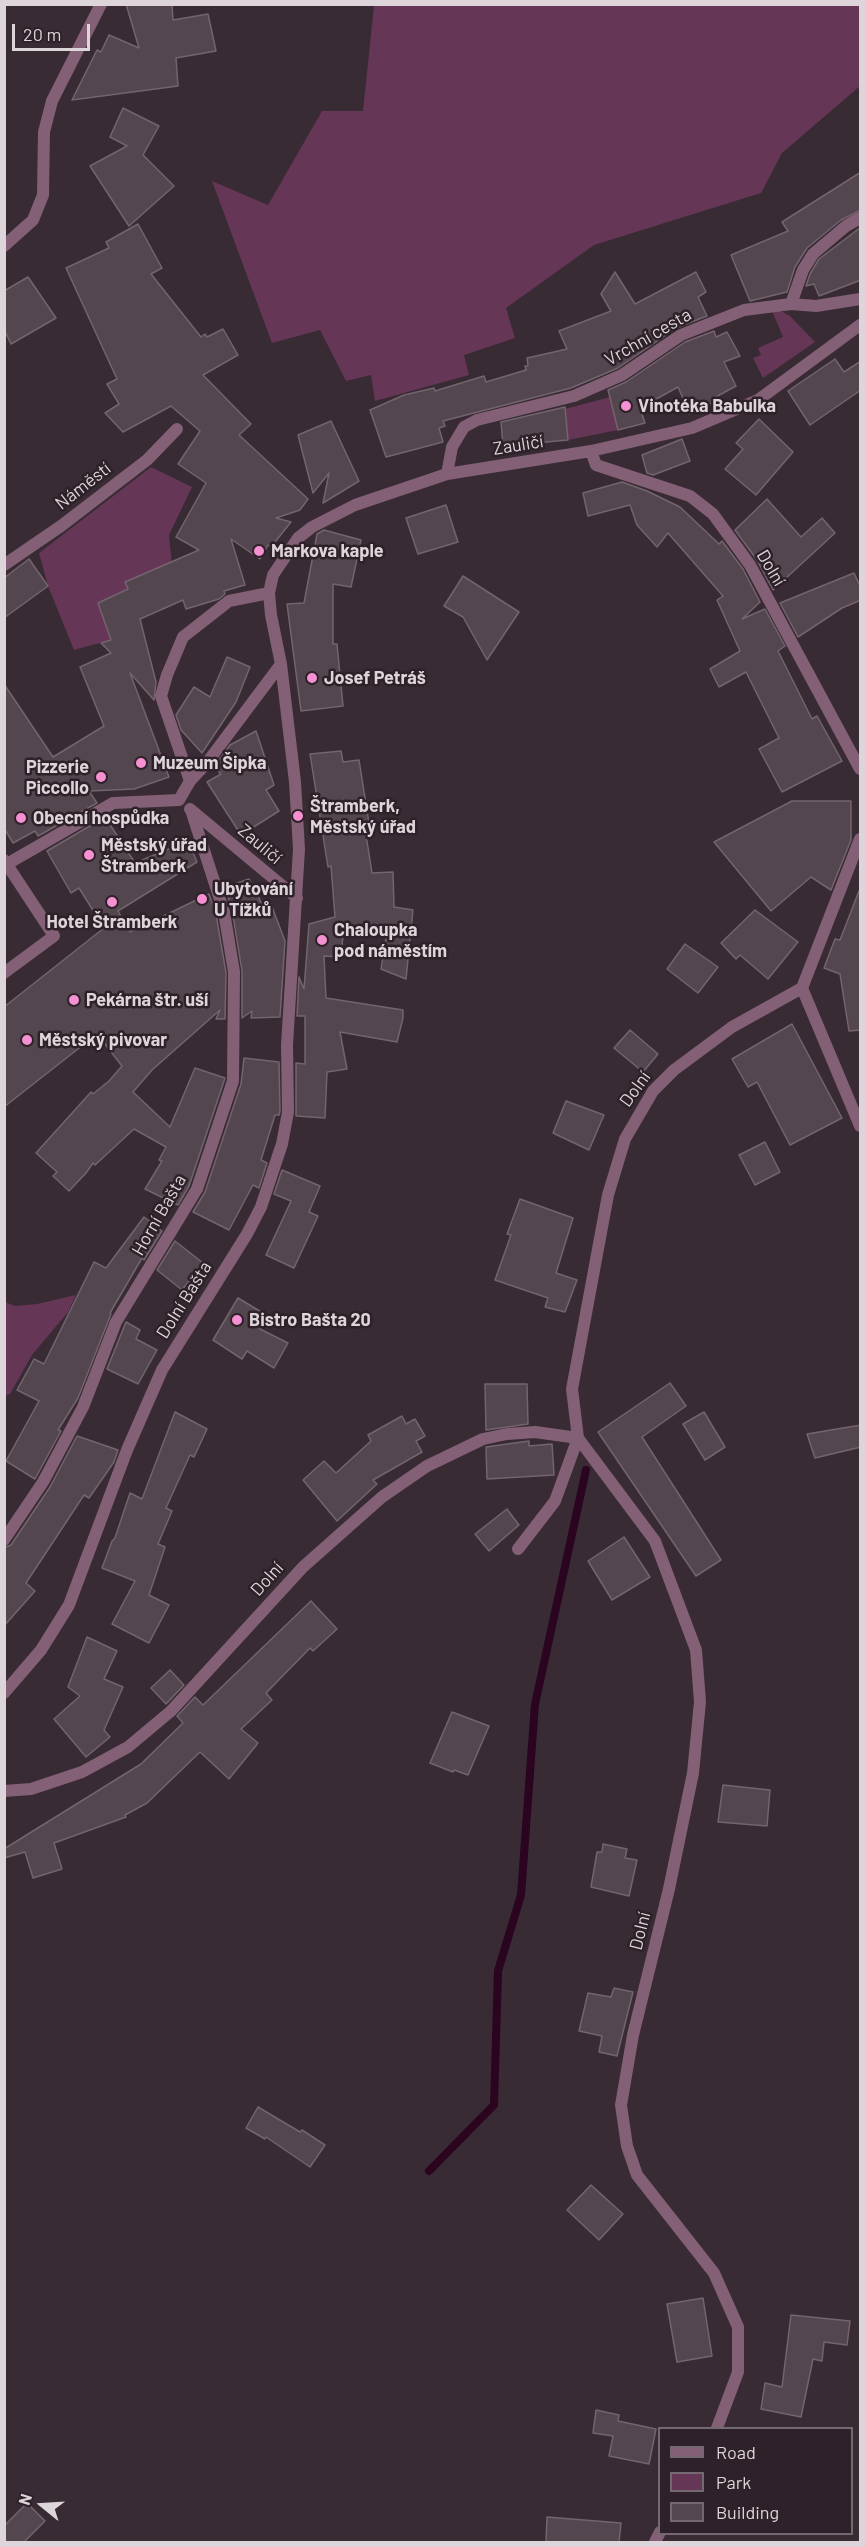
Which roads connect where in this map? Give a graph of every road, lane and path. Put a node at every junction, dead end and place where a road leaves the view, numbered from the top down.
1 (101, 4) edge
2 (861, 218) edge
3 (4, 246) edge
4 (861, 299) edge
5 (792, 304) junction
6 (861, 325) edge
7 (177, 429) dead end
8 (591, 451) junction
9 (447, 474) junction
10 (4, 565) edge
11 (269, 593) junction
12 (281, 664) junction
13 (861, 769) edge
14 (190, 781) junction
15 (179, 800) junction
16 (191, 810) junction
17 (861, 839) edge
18 (6, 862) edge
19 (297, 898) junction
20 (4, 973) edge
21 (802, 988) junction
22 (861, 1126) edge
23 (578, 1438) junction
24 (4, 1540) edge
25 (518, 1549) dead end
26 (4, 1693) edge
27 (4, 1791) edge
28 (717, 2427) edge

1 - 3 street
2 - 5 street
4 - 5 street, Vrchní cesta
5 - 9 street, Vrchní cesta
6 - 8 street, Zauličí
7 - 10 street, Náměstí
8 - 9 street, Zauličí
8 - 13 street, Dolní
9 - 11 street, Zauličí
11 - 12 street, Zauličí
11 - 14 street
12 - 14 street
12 - 19 street, Zauličí
14 - 15 street
15 - 16 street, Zauličí
15 - 18 street
16 - 19 street, Zauličí
16 - 24 street, Horní Bašta
17 - 21 street
18 - 20 street
19 - 26 street, Dolní Bašta
21 - 22 street
21 - 23 street, Dolní
23 - 25 street, Dolní
23 - 27 street, Dolní
23 - 28 street, Dolní

